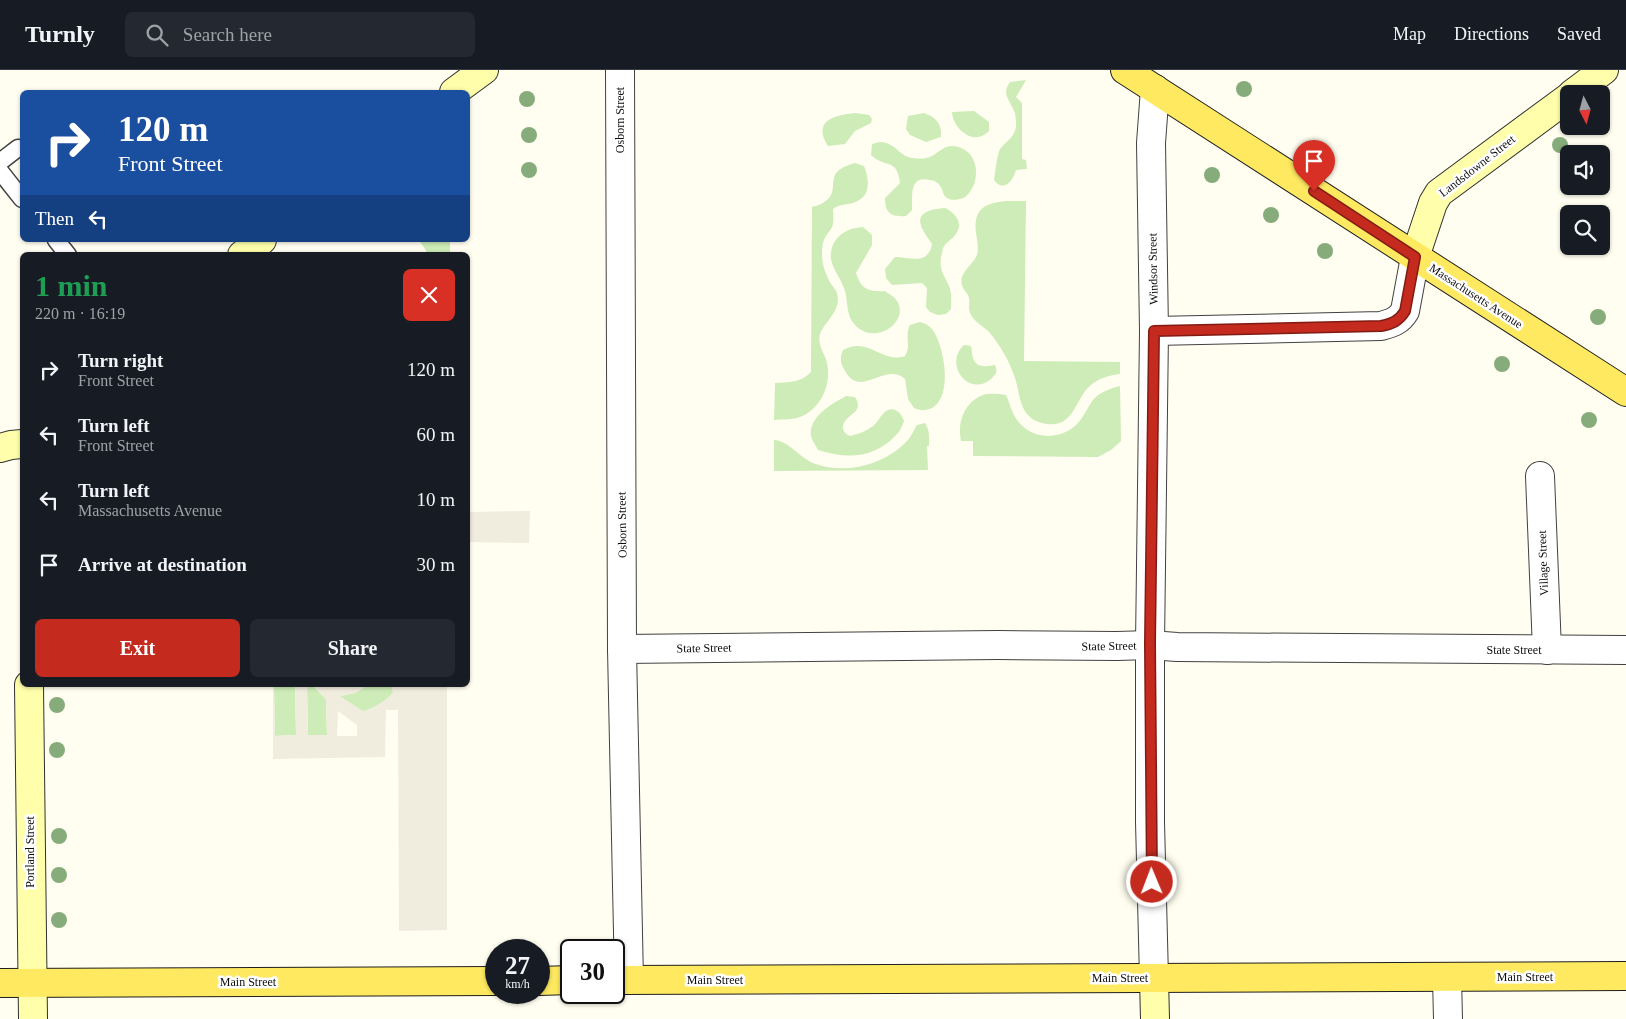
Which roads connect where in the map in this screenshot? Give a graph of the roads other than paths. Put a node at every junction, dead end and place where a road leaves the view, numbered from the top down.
1 (484, 70) edge
2 (620, 70) edge
3 (1125, 70) edge
4 (1604, 70) edge
5 (1584, 85) edge
6 (457, 90) edge
7 (1155, 90) junction
8 (1560, 103) edge
9 (18, 148) dead end
10 (0, 162) edge
11 (0, 171) edge
12 (20, 196) edge
13 (58, 242) edge
14 (259, 242) edge
15 (66, 252) edge
16 (246, 252) edge
17 (1415, 257) junction
18 (1154, 331) junction
19 (1626, 392) edge
20 (20, 444) edge
21 (0, 448) edge
22 (1540, 476) dead end
23 (1150, 644) junction
24 (622, 649) junction
25 (1547, 650) junction
26 (1626, 650) edge
27 (29, 687) edge
28 (621, 939) edge
29 (1626, 976) edge
30 (1446, 977) junction
31 (1154, 978) junction
32 (625, 980) edge
33 (485, 981) edge
34 (0, 983) edge
35 (32, 983) junction
36 (33, 1019) edge
37 (1155, 1019) edge
38 (1448, 1019) edge

1 - 6 main road
2 - 24 street, Osborn Street
3 - 7 main road, Massachusetts Avenue
4 - 5 main road
7 - 17 main road, Massachusetts Avenue
7 - 18 street, Windsor Street
8 - 17 main road, Landsdowne Street
9 - 10 lane
11 - 12 lane
13 - 15 lane
14 - 16 main road
17 - 18 street
17 - 19 main road, Massachusetts Avenue
18 - 23 street, Windsor Street
20 - 21 main road
22 - 25 street, Village Street
23 - 24 street, State Street
23 - 25 street, State Street
23 - 31 street, Windsor Street
24 - 28 street, Osborn Street
25 - 26 street, State Street
27 - 35 main road, Portland Street
29 - 30 main road, Main Street
30 - 31 main road, Main Street
30 - 38 street
31 - 32 main road, Main Street
31 - 37 main road, Windsor Street
33 - 35 main road, Main Street
34 - 35 main road, Main Street
35 - 36 main road, Portland Street

